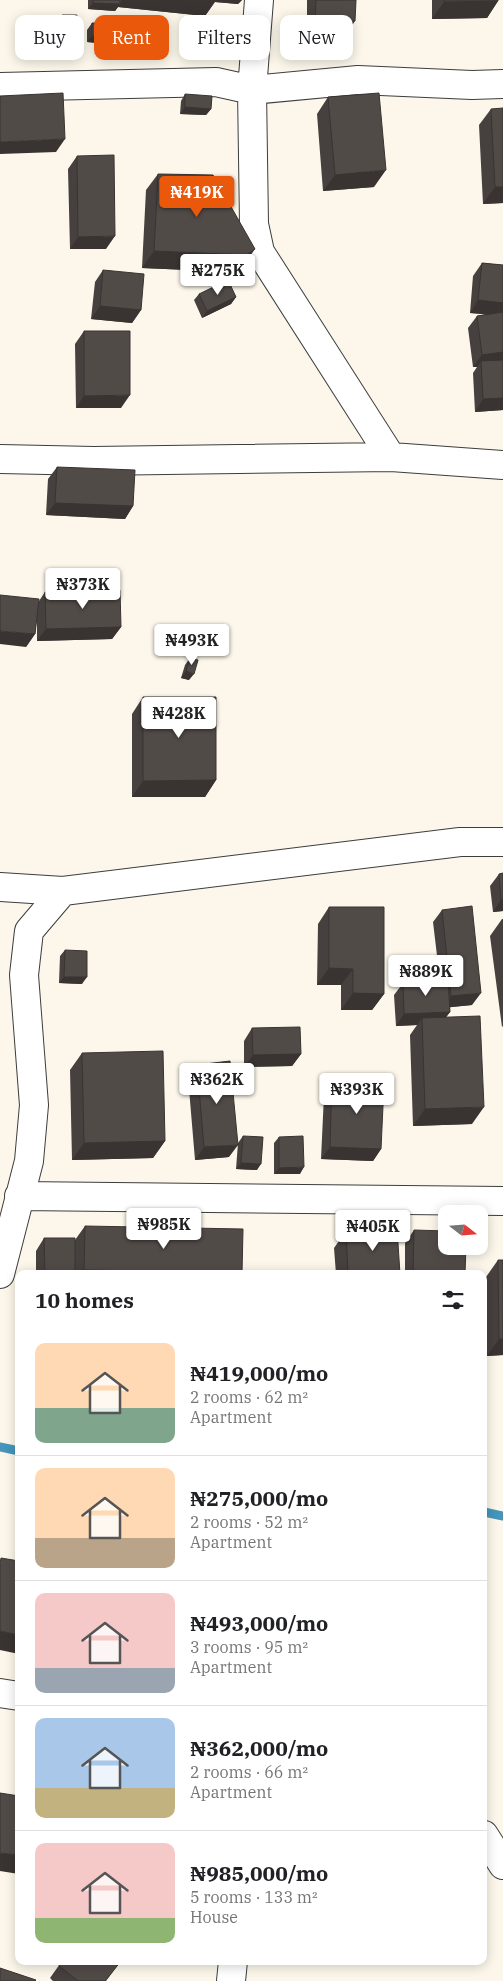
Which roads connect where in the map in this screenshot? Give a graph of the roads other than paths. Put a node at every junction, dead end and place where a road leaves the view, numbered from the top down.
1 (259, 0) edge
2 (503, 84) edge
3 (0, 87) edge
4 (252, 90) junction
5 (391, 456) junction
6 (0, 458) edge
7 (503, 465) edge
8 (503, 842) edge
9 (0, 887) edge
10 (63, 891) junction
11 (19, 1196) junction
12 (503, 1201) edge
13 (0, 1274) edge
14 (0, 1693) edge
15 (15, 1695) edge
16 (487, 1840) edge
17 (503, 1865) edge
18 (232, 1965) edge
19 (230, 1981) edge

1 - 4 street
2 - 4 street
3 - 4 street
4 - 5 street
5 - 6 street
5 - 7 street
8 - 10 street
9 - 10 street
10 - 11 street
11 - 12 street
11 - 13 street
14 - 15 street
16 - 17 street
18 - 19 street

